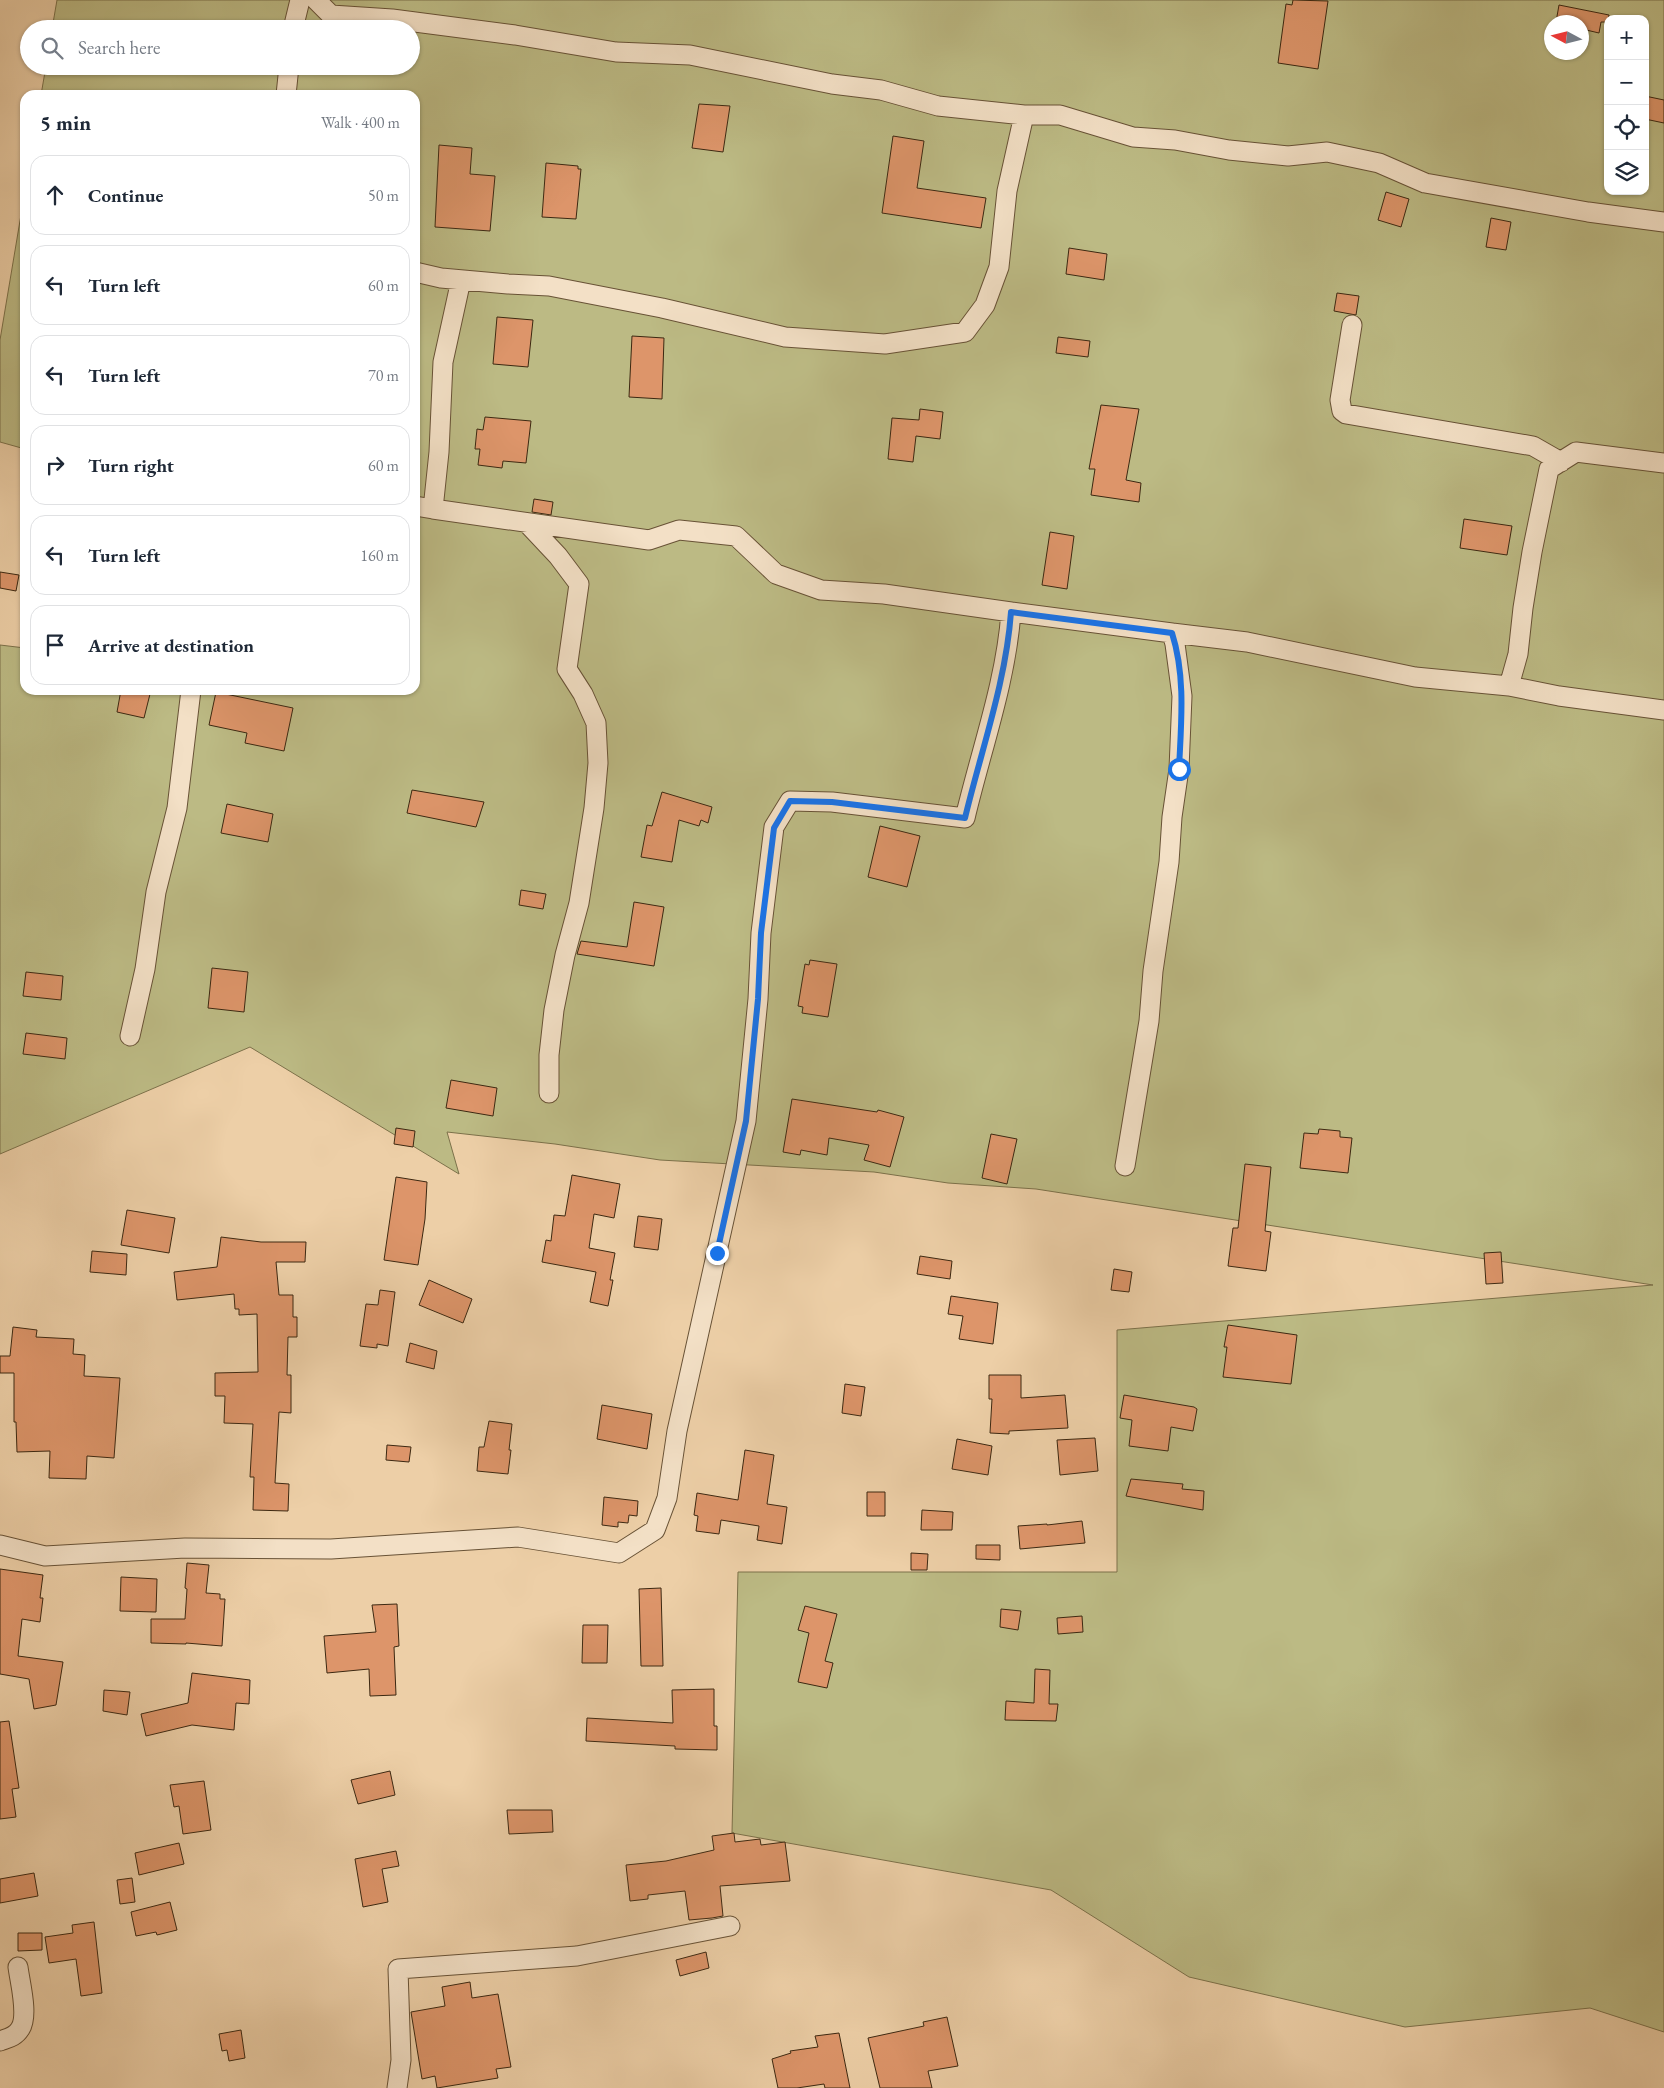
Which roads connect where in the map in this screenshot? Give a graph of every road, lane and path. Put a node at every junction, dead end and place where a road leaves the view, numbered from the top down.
1 (300, 0) edge
2 (316, 0) edge
3 (295, 20) edge
4 (400, 20) edge
5 (420, 23) edge
6 (288, 75) edge
7 (287, 90) edge
8 (1024, 115) junction
9 (1664, 222) edge
10 (420, 273) edge
11 (460, 280) junction
12 (1352, 325) dead end
13 (1561, 462) junction
14 (1664, 463) edge
15 (424, 508) edge
16 (526, 523) junction
17 (1011, 612) junction
18 (1172, 633) junction
19 (1508, 686) junction
20 (190, 695) edge
21 (1664, 710) edge
22 (130, 1036) dead end
23 (549, 1092) dead end
24 (1125, 1166) dead end
25 (0, 1545) edge
26 (730, 1926) dead end
27 (18, 1967) dead end
28 (0, 2041) edge
29 (397, 2088) edge

1 - 3 street
2 - 4 street
5 - 8 street
6 - 7 street
8 - 9 street
8 - 11 street
10 - 11 street
11 - 15 street
12 - 13 street
13 - 14 street
13 - 19 street
15 - 16 street
16 - 17 street
16 - 23 street
17 - 18 street
17 - 25 street
18 - 19 street
18 - 24 street
19 - 21 street
20 - 22 street
26 - 29 street
27 - 28 street

